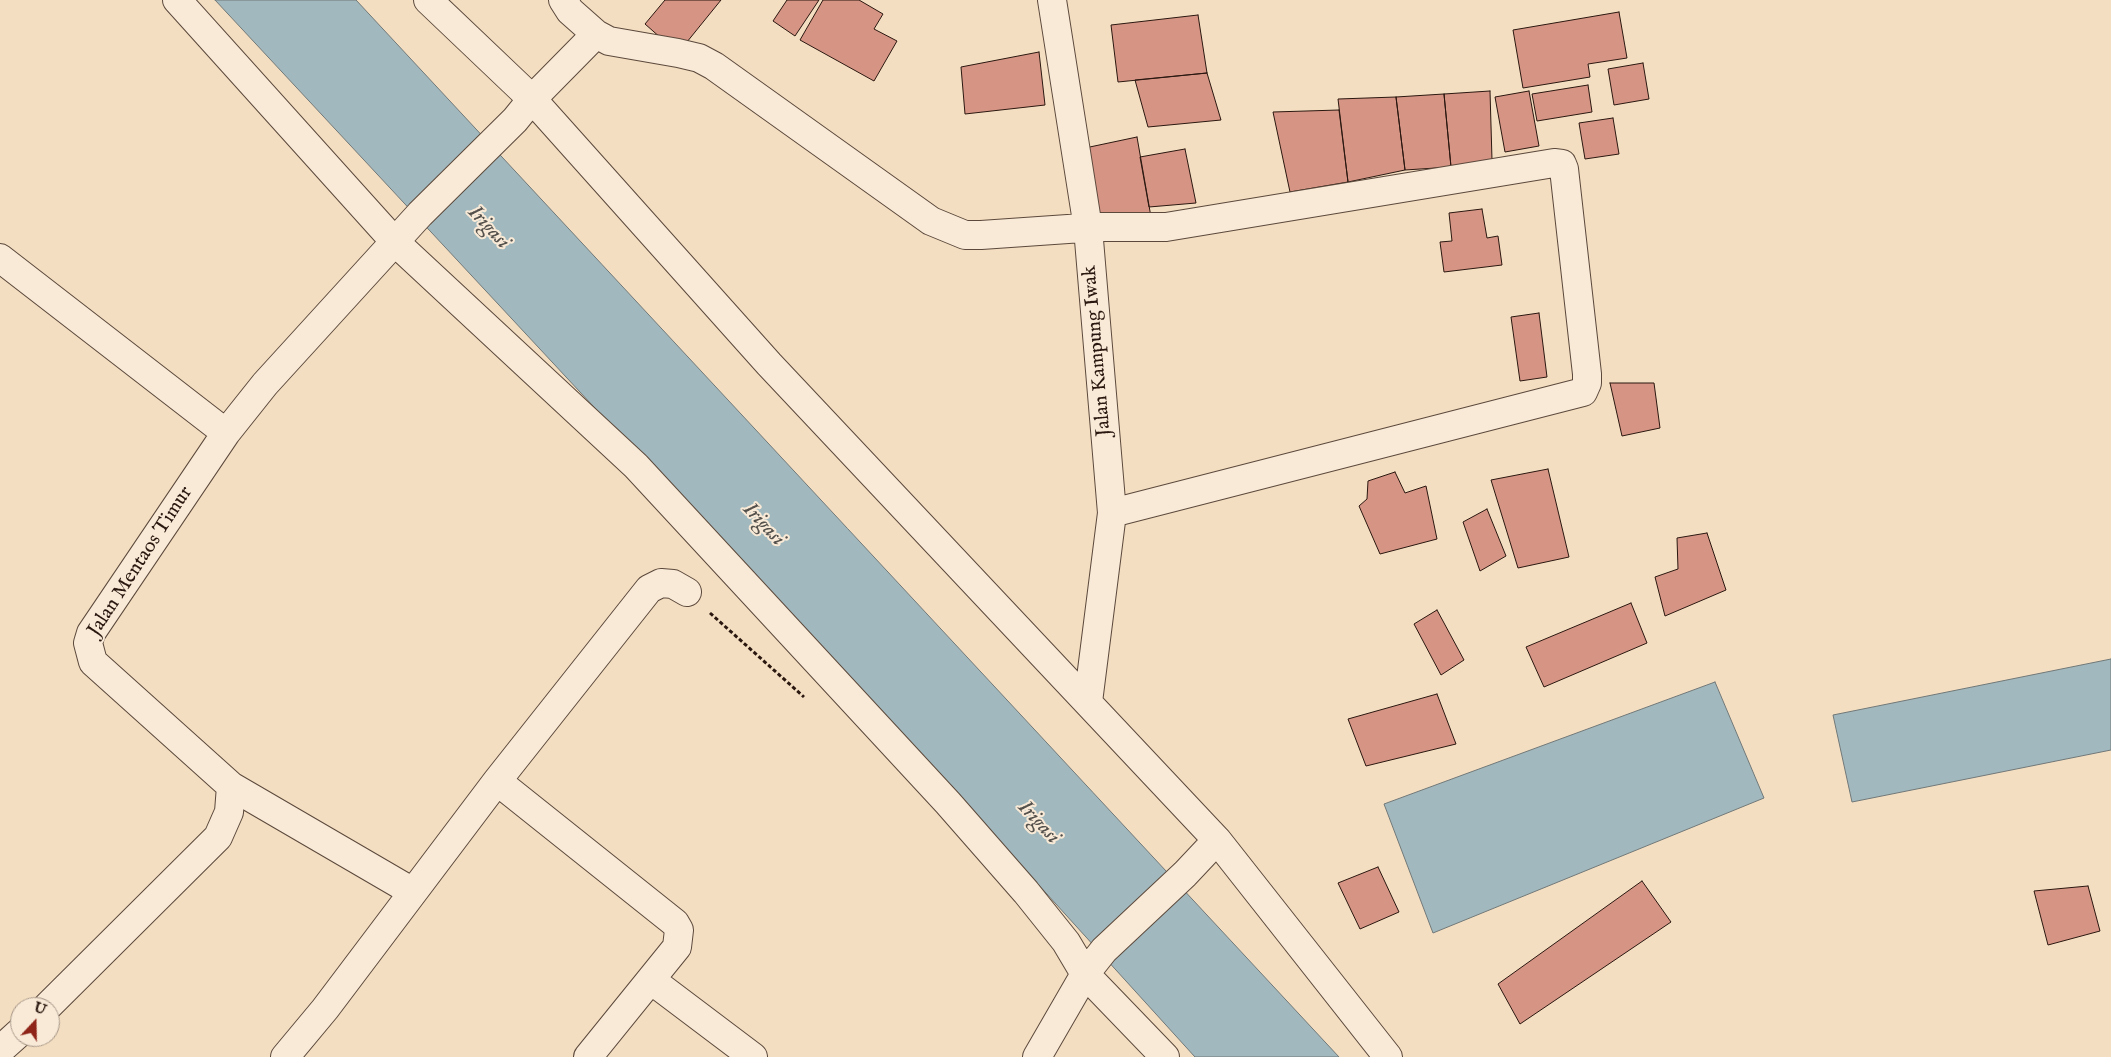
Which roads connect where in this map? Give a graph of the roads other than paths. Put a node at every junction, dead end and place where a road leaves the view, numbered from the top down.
1 (177, 0) edge
2 (428, 0) edge
3 (563, 0) edge
4 (1052, 0) edge
5 (596, 34) junction
6 (532, 99) junction
7 (1088, 228) junction
8 (395, 242) junction
9 (0, 258) edge
10 (226, 433) junction
11 (1112, 513) junction
12 (687, 592) dead end
13 (1088, 702) junction
14 (497, 781) junction
15 (231, 786) junction
16 (1217, 840) junction
17 (413, 892) junction
18 (1085, 974) junction
19 (651, 980) junction
20 (57, 997) edge
21 (10, 1041) edge
22 (0, 1050) edge
23 (285, 1057) edge
24 (588, 1057) edge
25 (753, 1057) edge
26 (1037, 1057) edge
27 (1165, 1057) edge
28 (1388, 1057) edge

1 - 8 street
2 - 6 street
3 - 5 street
4 - 7 street, Jalan Kampung Iwak
5 - 6 street, Jalan Mentaos Timur
5 - 7 street
6 - 8 street, Jalan Mentaos Timur
6 - 13 street
7 - 11 street, Jalan Kampung Iwak
7 - 11 street
8 - 10 street, Jalan Mentaos Timur
8 - 18 street
9 - 10 street
10 - 15 street, Jalan Mentaos Timur
11 - 13 street, Jalan Kampung Iwak
12 - 14 street
13 - 16 street
14 - 17 street
14 - 19 street
15 - 17 street, Jalan Mentaos Timur
15 - 20 street
16 - 18 street
16 - 28 street
17 - 23 street
18 - 26 street
18 - 27 street
19 - 24 street
19 - 25 street
21 - 22 street

